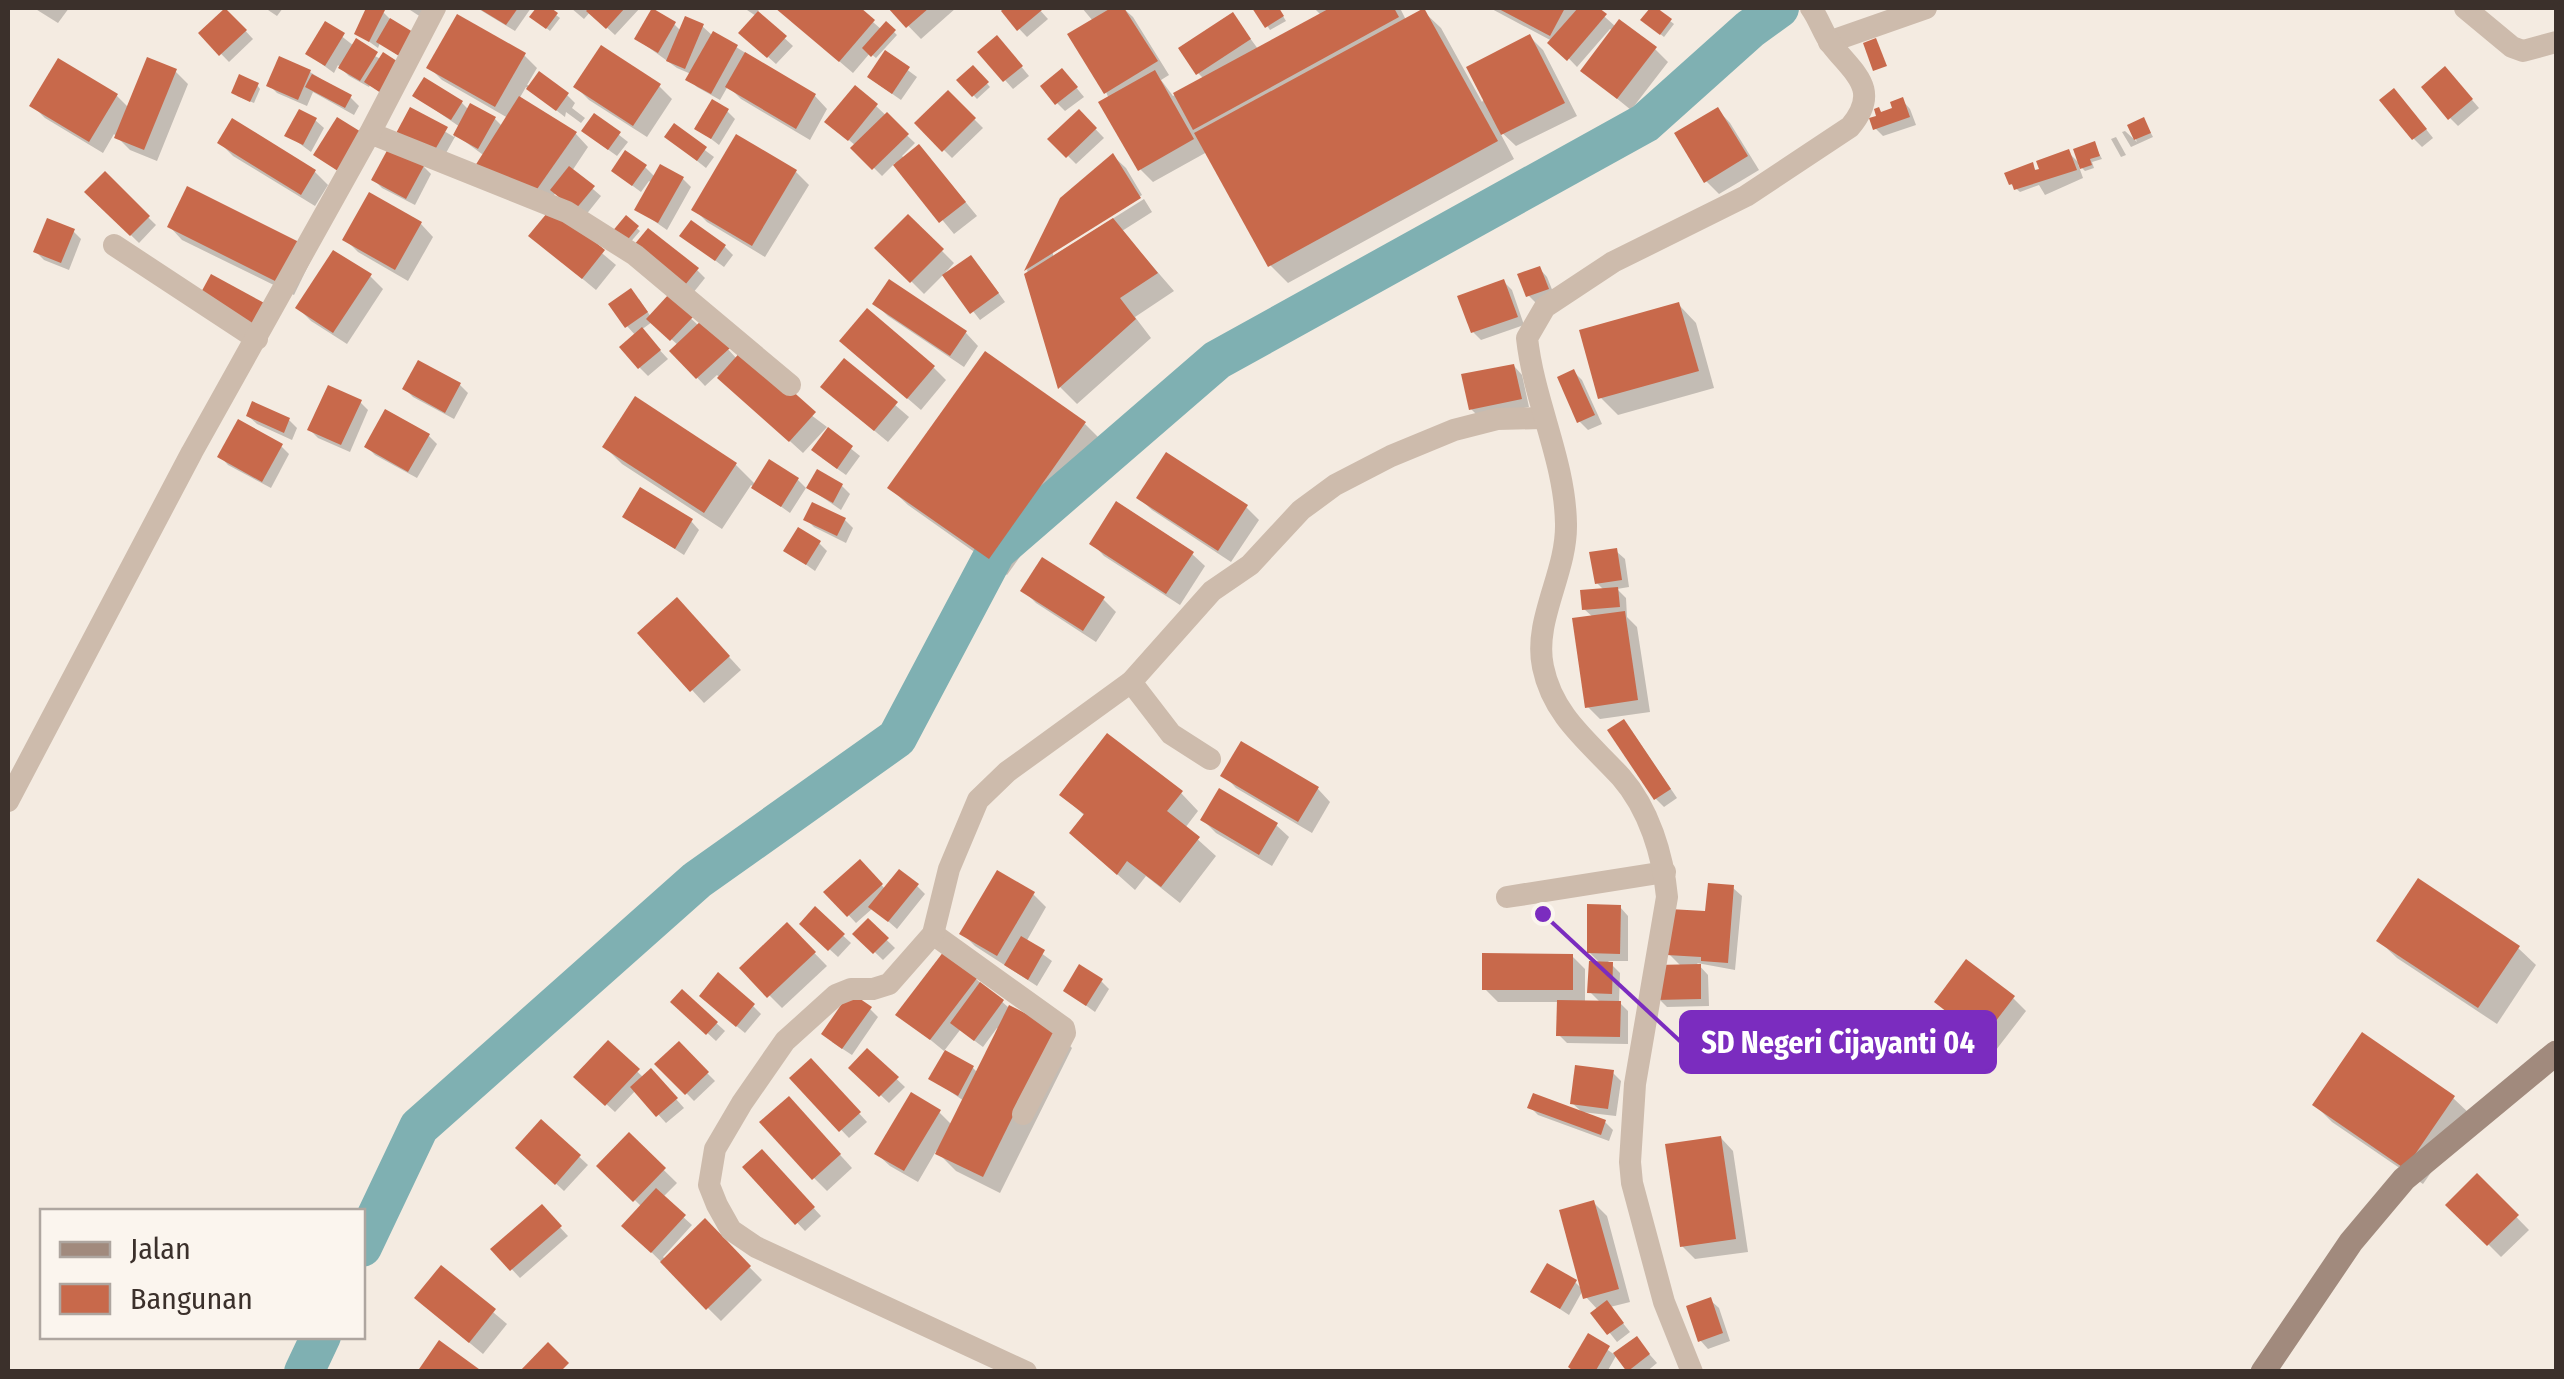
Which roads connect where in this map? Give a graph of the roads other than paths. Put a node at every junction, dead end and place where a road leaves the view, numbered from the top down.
1 (434, 8) edge
2 (1926, 8) edge
3 (2465, 8) edge
4 (1814, 12) edge
5 (1829, 42) junction
6 (2556, 42) edge
7 (370, 133) junction
8 (114, 245) dead end
9 (257, 339) junction
10 (790, 385) dead end
11 (1542, 418) junction
12 (1131, 682) junction
13 (1210, 759) dead end
14 (8, 802) edge
15 (1665, 872) junction
16 (1507, 898) dead end
17 (933, 934) junction
18 (2556, 1053) edge
19 (1022, 1114) dead end
20 (1026, 1372) edge
21 (1692, 1372) edge
22 (2263, 1372) edge

1 - 7 street
2 - 5 street
3 - 6 street
4 - 5 street
5 - 11 street
7 - 9 street
7 - 10 street
8 - 9 street
9 - 14 street
11 - 12 street
11 - 15 street
12 - 13 street
12 - 17 street
15 - 16 street
15 - 21 street
17 - 19 street
17 - 20 street
18 - 22 main road

